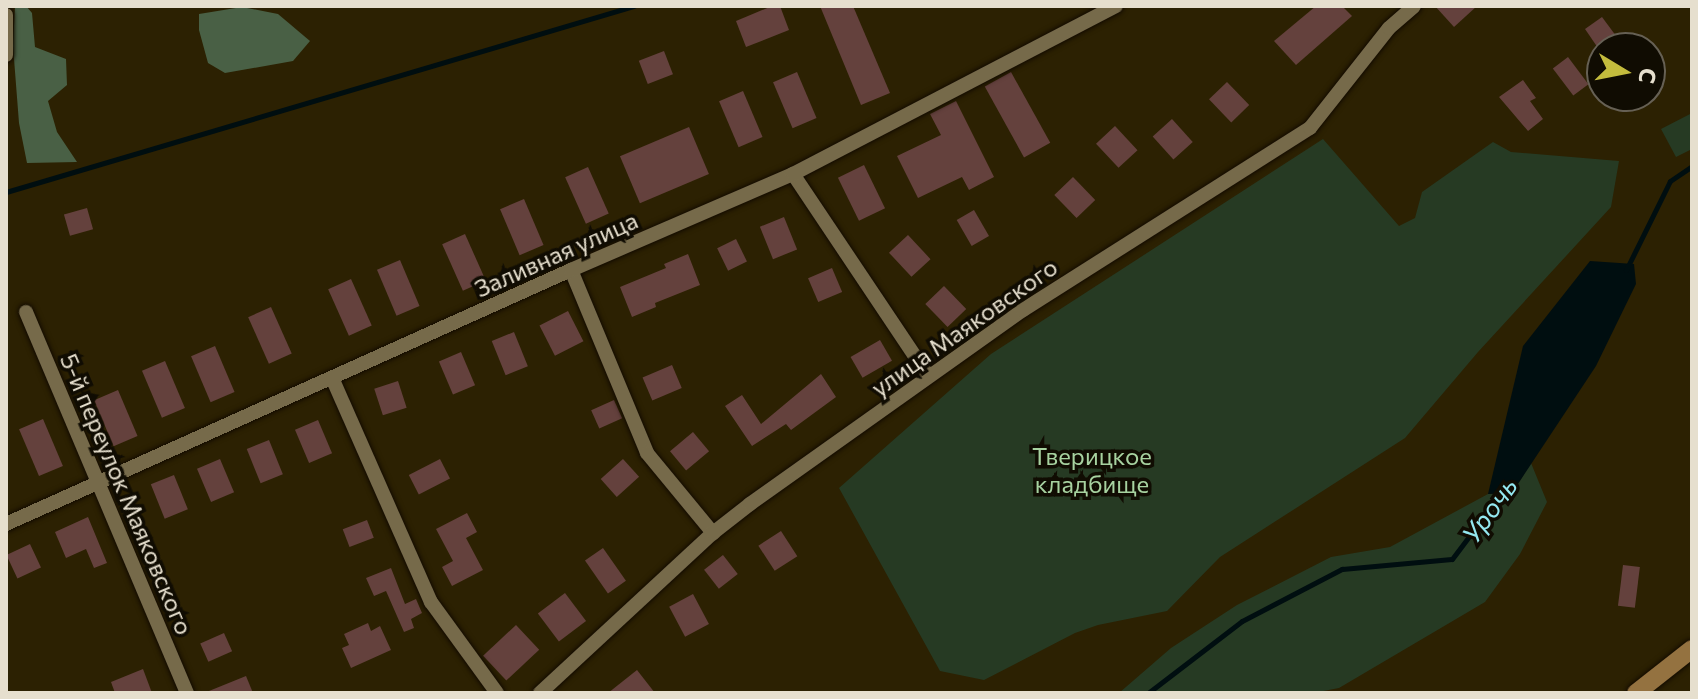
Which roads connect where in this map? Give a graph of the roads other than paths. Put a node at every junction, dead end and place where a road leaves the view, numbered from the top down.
1 (1116, 6) edge
2 (1414, 6) edge
3 (6, 15) edge
4 (7, 55) edge
5 (793, 174) junction
6 (571, 270) junction
7 (26, 312) dead end
8 (928, 376) junction
9 (333, 380) junction
10 (101, 485) junction
11 (6, 524) edge
12 (713, 533) junction
13 (1692, 649) edge
14 (187, 693) edge
15 (497, 693) edge
16 (540, 693) edge
17 (1636, 693) edge

1 - 5 street, Заливная улица
2 - 8 street, улица Маяковского
3 - 4 street
5 - 6 street, Заливная улица
5 - 8 street
6 - 9 street, Заливная улица
6 - 12 street
7 - 10 street, 5-й переулок Маяковского
8 - 12 street, улица Маяковского
9 - 10 street, Заливная улица
9 - 15 street
10 - 11 street, Заливная улица
10 - 14 street, 5-й переулок Маяковского
12 - 16 street, улица Маяковского
13 - 17 main road

